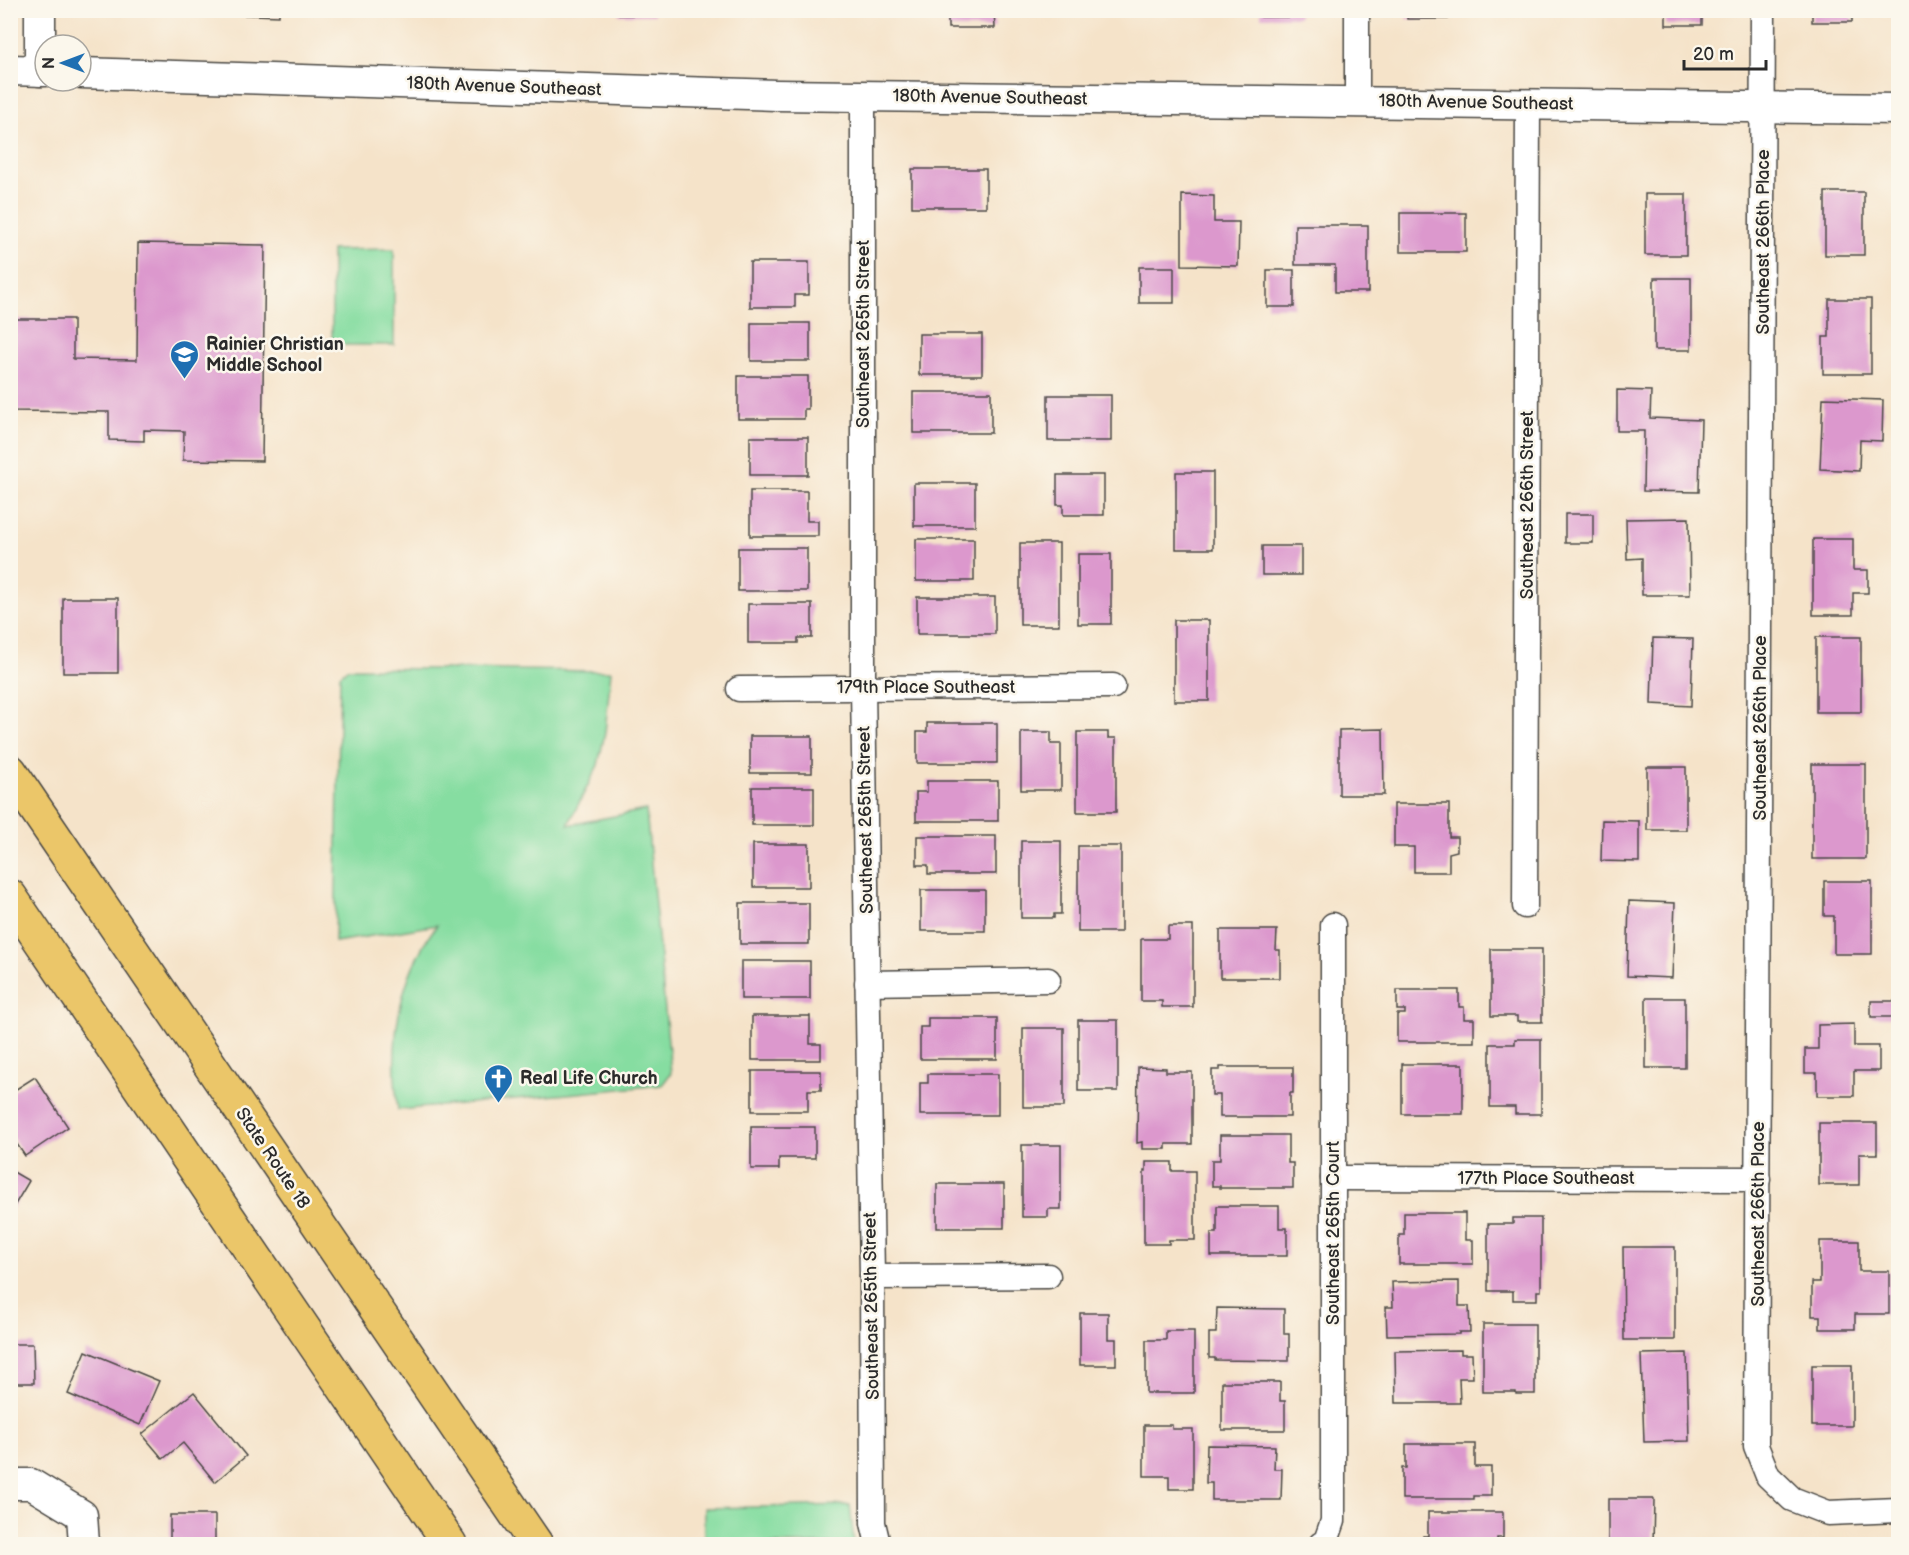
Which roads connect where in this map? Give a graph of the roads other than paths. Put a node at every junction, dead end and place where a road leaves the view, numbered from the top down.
1 (40, 10) edge
2 (1357, 10) edge
3 (1763, 10) edge
4 (41, 33) edge
5 (10, 70) edge
6 (33, 71) edge
7 (93, 73) edge
8 (863, 96) junction
9 (1357, 101) junction
10 (1528, 103) junction
11 (1764, 106) junction
12 (1899, 109) edge
13 (1113, 686) dead end
14 (863, 687) junction
15 (739, 688) dead end
16 (10, 771) edge
17 (10, 896) edge
18 (1525, 906) dead end
19 (1333, 925) dead end
20 (1048, 980) dead end
21 (867, 983) junction
22 (1333, 1178) junction
23 (1758, 1179) junction
24 (1048, 1276) dead end
25 (872, 1277) junction
26 (10, 1484) edge
27 (1899, 1510) edge
28 (1323, 1543) edge
29 (84, 1545) edge
30 (450, 1545) edge
31 (536, 1545) edge
32 (878, 1545) edge

1 - 4 street
2 - 9 street
3 - 11 street, Southeast 266th Place
5 - 6 street
7 - 8 street, 180th Avenue Southeast
8 - 9 street, 180th Avenue Southeast
8 - 14 street, Southeast 265th Street
9 - 10 street, 180th Avenue Southeast
10 - 11 street, 180th Avenue Southeast
10 - 18 street, Southeast 266th Street
11 - 12 street, 180th Avenue Southeast
11 - 23 street, Southeast 266th Place
13 - 14 street, 179th Place Southeast
14 - 15 street, 179th Place Southeast
14 - 21 street, Southeast 265th Street
16 - 31 highway, State Route 18
17 - 30 highway
19 - 22 street, Southeast 265th Court
20 - 21 street
21 - 25 street, Southeast 265th Street
22 - 23 street, 177th Place Southeast
22 - 28 street, Southeast 265th Court
23 - 27 street, Southeast 266th Place
24 - 25 street
25 - 32 street, Southeast 265th Street
26 - 29 street

